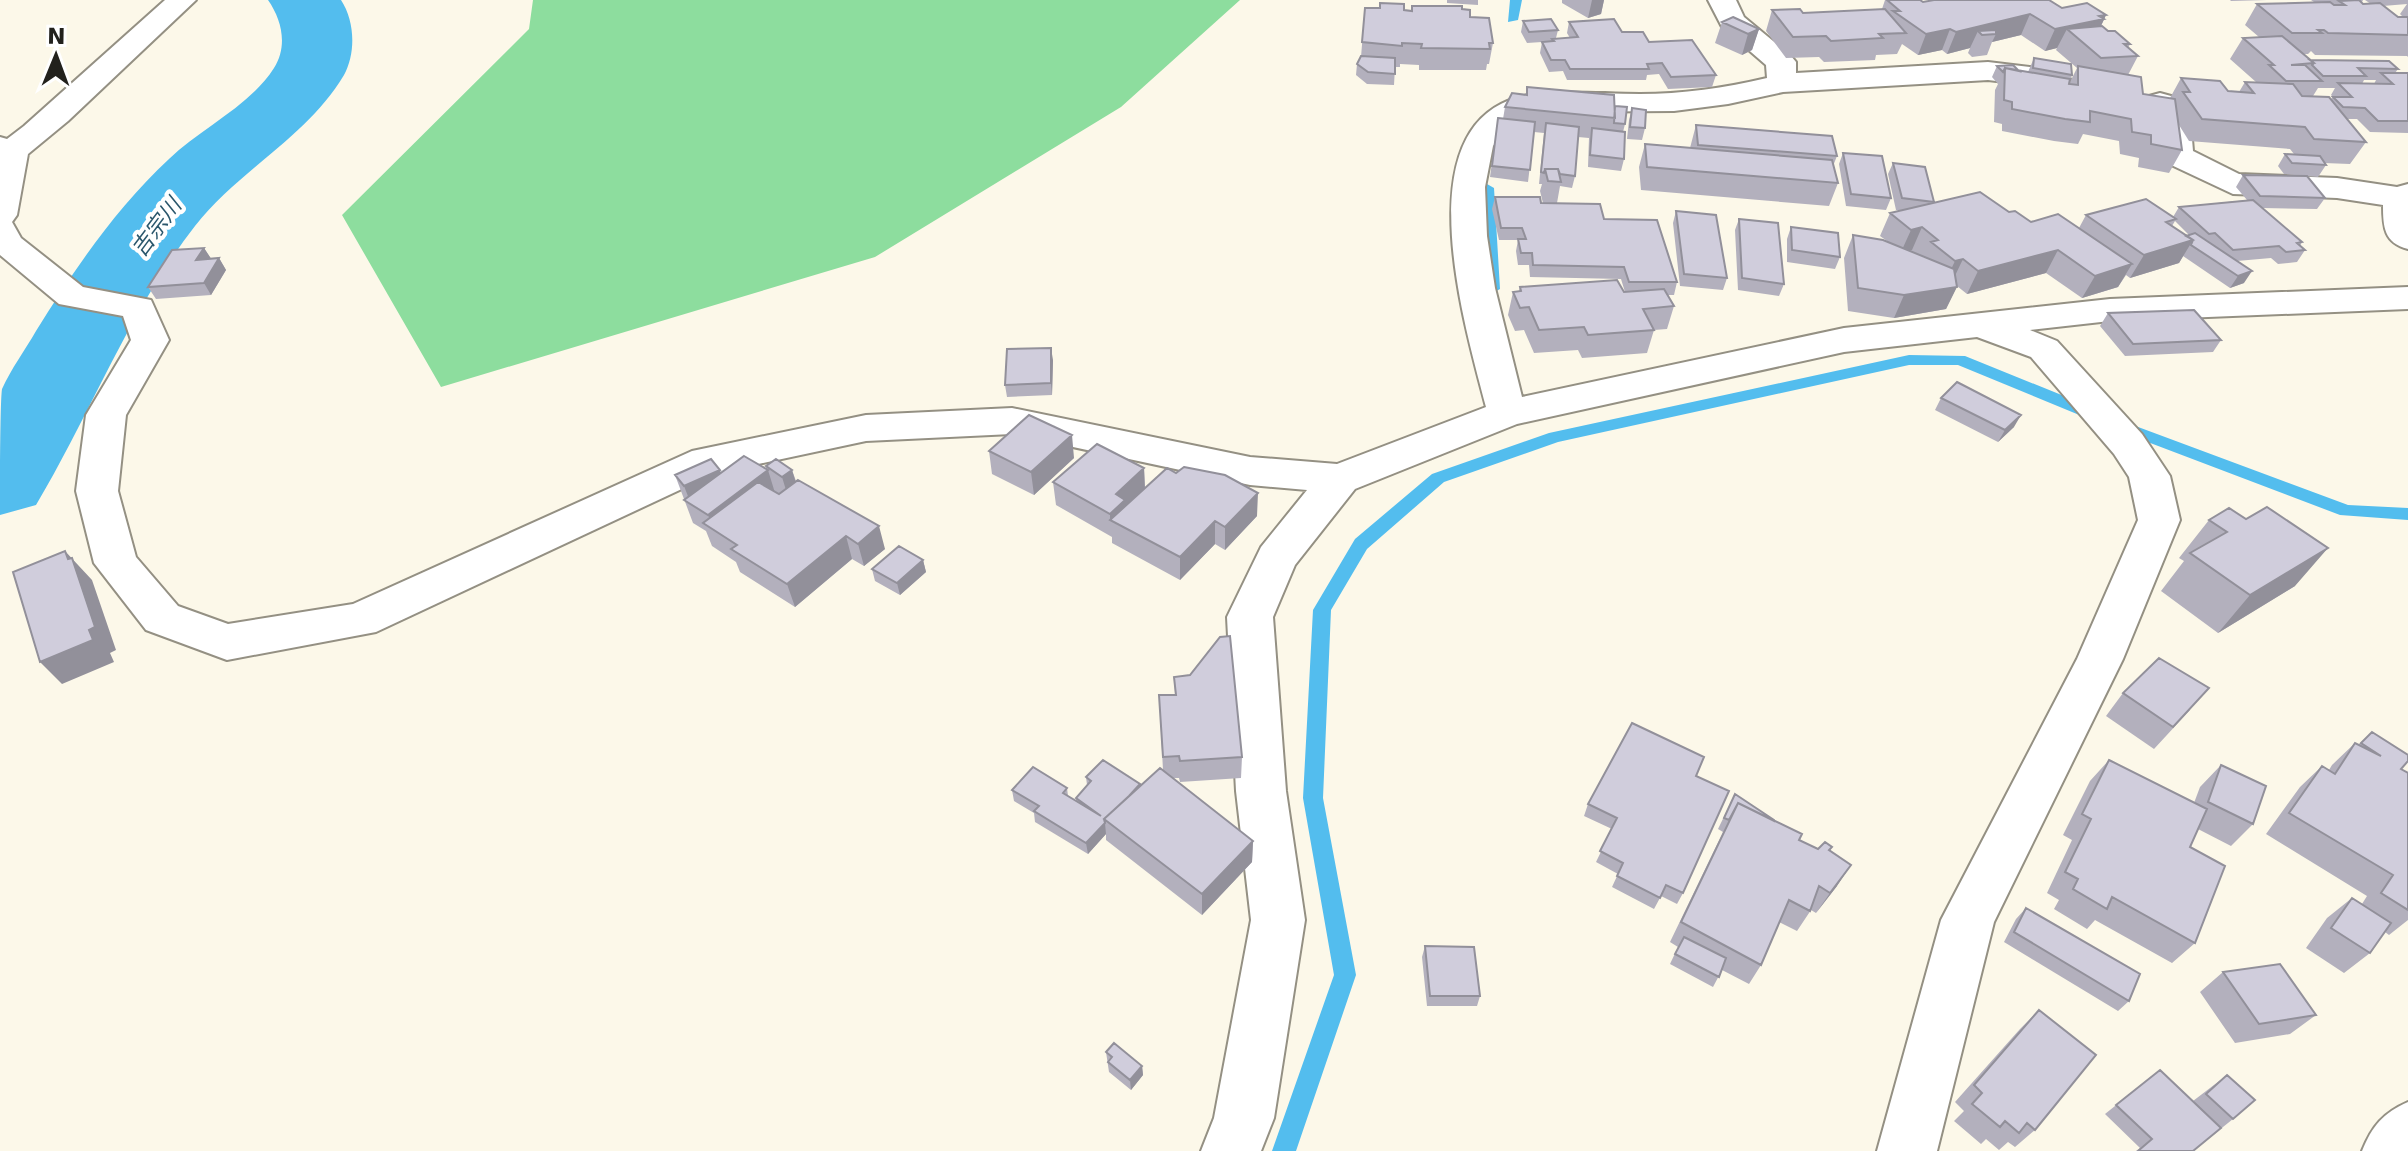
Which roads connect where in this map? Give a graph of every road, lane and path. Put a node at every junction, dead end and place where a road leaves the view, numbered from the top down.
1 (1722, 0) edge
2 (180, 1) edge
3 (1782, 83) junction
4 (2081, 83) edge
5 (2127, 93) edge
6 (6, 148) edge
7 (2404, 195) edge
8 (0, 215) edge
9 (0, 229) edge
10 (2408, 239) edge
11 (2408, 298) edge
12 (1980, 325) junction
13 (1507, 413) junction
14 (1340, 479) junction
15 (2408, 1132) edge
16 (1231, 1151) edge
17 (1907, 1151) edge
18 (2392, 1151) edge

1 - 3 main road
2 - 6 main road
3 - 4 main road
3 - 13 main road
5 - 7 main road
6 - 8 main road
7 - 10 main road
9 - 14 main road
11 - 12 main road
12 - 13 main road
12 - 17 main road
13 - 14 main road
14 - 16 main road
15 - 18 main road

